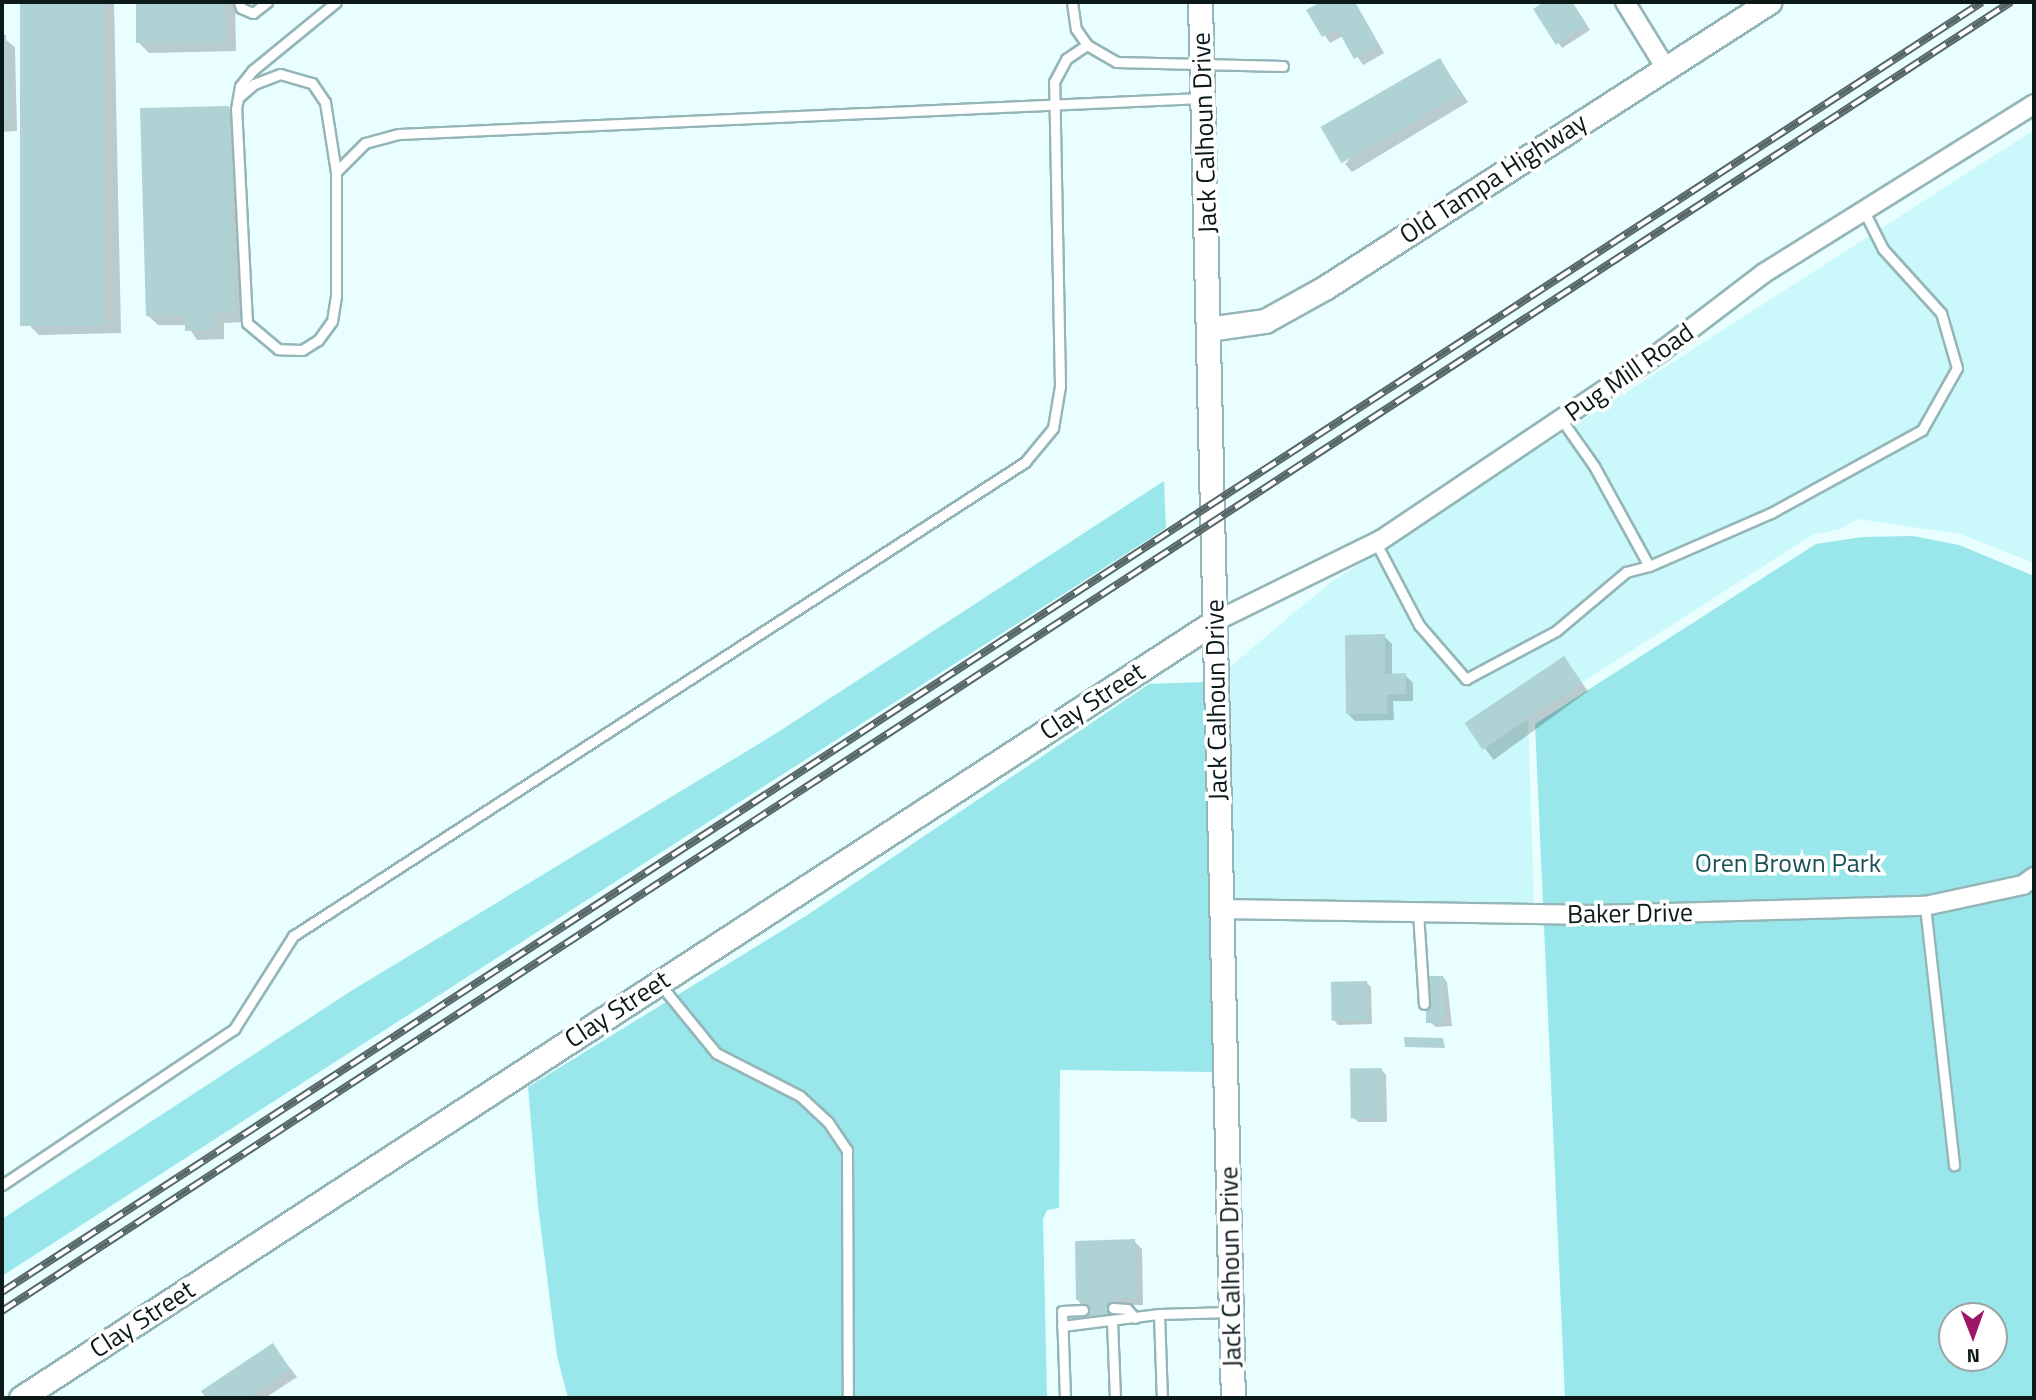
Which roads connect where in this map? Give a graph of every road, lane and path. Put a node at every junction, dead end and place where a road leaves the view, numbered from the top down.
1 (239, 2) edge
2 (267, 2) edge
3 (336, 2) edge
4 (1072, 2) edge
5 (1199, 2) edge
6 (1625, 2) edge
7 (1769, 2) edge
8 (1087, 45) junction
9 (1202, 63) junction
10 (1283, 66) dead end
11 (1665, 67) junction
12 (239, 97) junction
13 (1204, 98) junction
14 (1055, 103) junction
15 (2034, 104) edge
16 (336, 172) junction
17 (1864, 211) junction
18 (1208, 329) junction
19 (1560, 419) junction
20 (1376, 543) junction
21 (1649, 566) junction
22 (1214, 622) junction
23 (2034, 878) edge
24 (1925, 906) junction
25 (1221, 909) junction
26 (1418, 912) junction
27 (658, 982) junction
28 (1424, 1004) dead end
29 (1954, 1165) dead end
30 (2, 1185) edge
31 (1112, 1308) dead end
32 (1083, 1310) dead end
33 (1231, 1312) junction
34 (1159, 1314) junction
35 (1135, 1318) junction
36 (1112, 1320) junction
37 (1062, 1326) junction
38 (21, 1398) edge
39 (848, 1398) edge
40 (1065, 1398) edge
41 (1115, 1398) edge
42 (1162, 1398) edge
43 (1233, 1398) edge

1 - 2 lane
3 - 12 lane
4 - 8 lane
5 - 9 street, Jack Calhoun Drive
6 - 11 street
7 - 11 street, Old Tampa Highway
8 - 9 lane
8 - 14 lane
9 - 10 lane
9 - 13 street, Jack Calhoun Drive
11 - 18 street, Old Tampa Highway
12 - 16 lane
12 - 16 lane
13 - 14 lane
13 - 18 street, Jack Calhoun Drive
14 - 16 lane
14 - 30 lane
15 - 17 street, Pug Mill Road
17 - 19 street, Pug Mill Road
17 - 21 lane
18 - 22 street, Jack Calhoun Drive
19 - 20 street, Pug Mill Road
19 - 21 lane
20 - 21 lane
20 - 22 street, Pug Mill Road
22 - 25 street, Jack Calhoun Drive
22 - 27 street, Clay Street
23 - 24 street, Baker Drive
24 - 26 street, Baker Drive
24 - 29 lane
25 - 26 street, Baker Drive
25 - 33 street, Jack Calhoun Drive
26 - 28 lane
27 - 38 street, Clay Street
27 - 39 lane
31 - 35 lane
32 - 37 lane
33 - 34 lane
33 - 43 street, Jack Calhoun Drive
34 - 35 lane
34 - 42 lane
35 - 36 lane
36 - 37 lane
36 - 41 lane
37 - 40 lane

